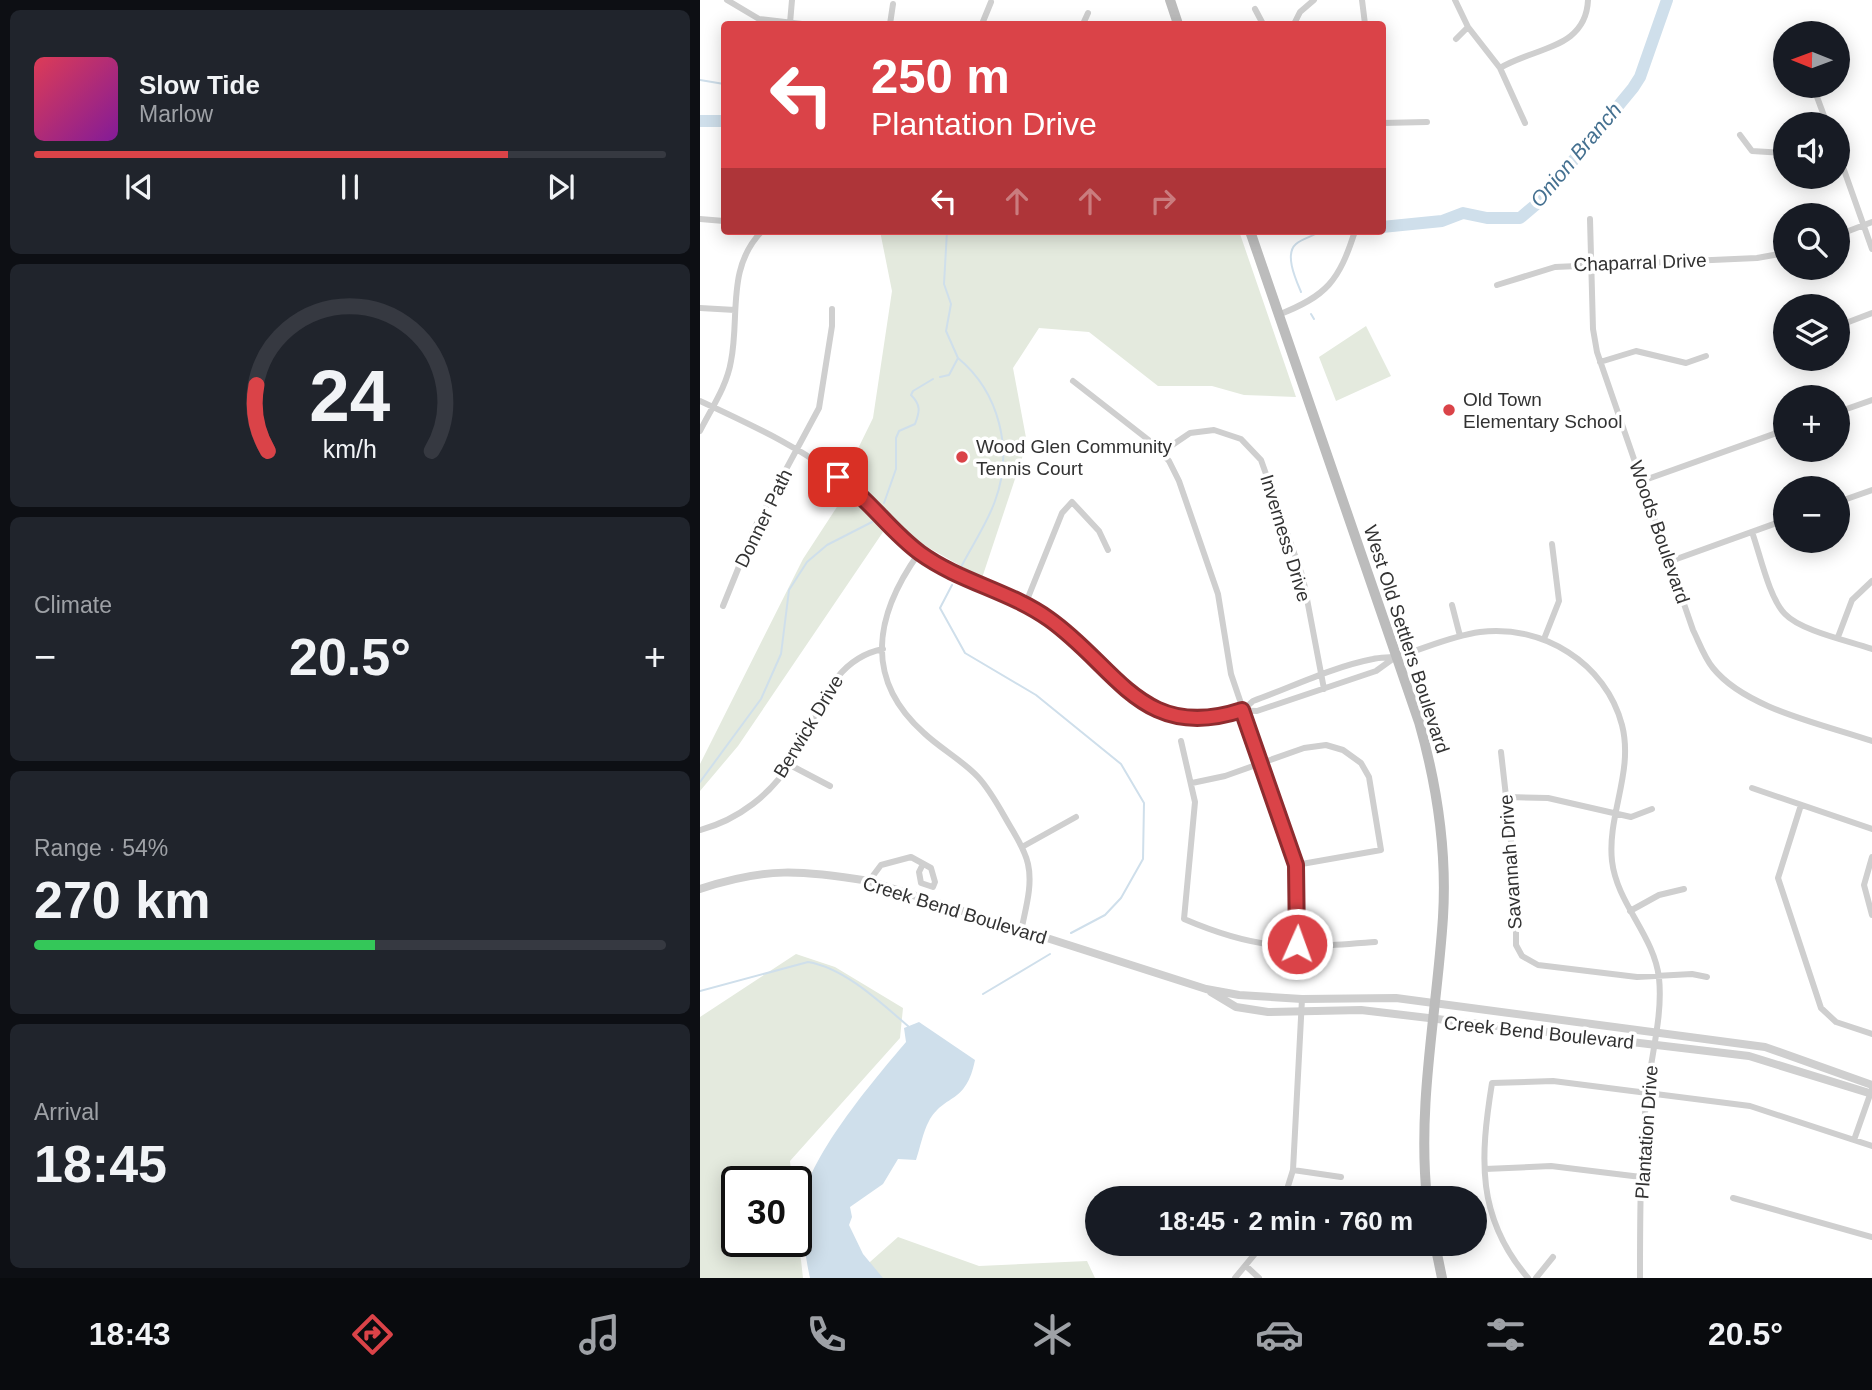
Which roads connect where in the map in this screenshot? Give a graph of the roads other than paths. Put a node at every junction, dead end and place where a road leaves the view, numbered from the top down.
1 (727, 0) edge
2 (792, 0) edge
3 (1170, 0) edge
4 (1314, 0) edge
5 (1362, 0) edge
6 (1455, 0) edge
7 (1588, 0) edge
8 (991, 2) dead end
9 (893, 4) dead end
10 (1255, 9) dead end
11 (1088, 13) dead end
12 (774, 21) edge
13 (790, 21) edge
14 (890, 21) edge
15 (983, 21) edge
16 (1084, 21) edge
17 (1177, 21) edge
18 (1261, 21) edge
19 (1296, 21) edge
20 (1365, 21) edge
21 (1468, 27) junction
22 (1456, 39) dead end
23 (1500, 68) junction
24 (1427, 122) dead end
25 (1386, 123) edge
26 (1525, 123) dead end
27 (1740, 135) dead end
28 (1773, 152) edge
29 (1850, 186) edge
30 (700, 219) edge
31 (1590, 219) dead end
32 (721, 221) edge
33 (1872, 222) edge
34 (1864, 225) junction
35 (1850, 230) edge
36 (758, 235) edge
37 (1251, 235) edge
38 (1353, 235) edge
39 (1872, 248) edge
40 (1773, 255) edge
41 (1591, 263) junction
42 (1497, 285) dead end
43 (700, 307) edge
44 (832, 309) dead end
45 (735, 310) junction
46 (1872, 313) edge
47 (1278, 315) junction
48 (1850, 321) edge
49 (1706, 356) dead end
50 (1600, 362) junction
51 (1073, 381) dead end
52 (1872, 400) edge
53 (700, 401) edge
54 (712, 407) junction
55 (1850, 408) edge
56 (700, 431) edge
57 (1773, 434) edge
58 (797, 449) junction
59 (1162, 452) junction
60 (1642, 481) junction
61 (1872, 490) edge
62 (1850, 498) edge
63 (1773, 524) edge
64 (1752, 532) junction
65 (1552, 544) dead end
66 (1108, 550) dead end
67 (919, 552) junction
68 (1671, 561) junction
69 (1872, 581) edge
70 (1025, 605) junction
71 (1452, 605) dead end
72 (723, 606) dead end
73 (1460, 636) junction
74 (1838, 637) junction
75 (1544, 639) junction
76 (883, 649) junction
77 (1872, 649) edge
78 (1396, 657) junction
79 (1319, 677) junction
80 (1324, 689) junction
81 (1242, 710) junction
82 (1181, 741) dead end
83 (1872, 741) edge
84 (1501, 752) dead end
85 (1262, 764) junction
86 (789, 765) junction
87 (1192, 783) junction
88 (830, 786) dead end
89 (1752, 788) dead end
90 (1507, 797) junction
91 (1801, 805) junction
92 (1651, 809) dead end
93 (1618, 814) junction
94 (1076, 817) dead end
95 (1872, 829) edge
96 (700, 830) edge
97 (1022, 847) junction
98 (1872, 857) edge
99 (923, 864) dead end
100 (1296, 865) junction
101 (869, 881) junction
102 (700, 889) edge
103 (1684, 889) dead end
104 (1630, 911) junction
105 (1872, 915) edge
106 (1021, 932) junction
107 (1375, 942) dead end
108 (1297, 948) junction
109 (1659, 977) junction
110 (1707, 977) dead end
111 (1206, 989) junction
112 (1302, 999) junction
113 (1434, 1004) junction
114 (1301, 1013) junction
115 (1432, 1020) junction
116 (1872, 1034) edge
117 (1654, 1039) junction
118 (1872, 1090) edge
119 (1647, 1093) junction
120 (1854, 1140) junction
121 (1872, 1146) edge
122 (1485, 1169) junction
123 (1293, 1170) junction
124 (1340, 1177) dead end
125 (1641, 1177) junction
126 (1288, 1186) edge
127 (1426, 1186) edge
128 (1733, 1198) dead end
129 (1872, 1237) edge
130 (1254, 1256) edge
131 (1437, 1256) edge
132 (1553, 1257) dead end
133 (1246, 1266) junction
134 (1235, 1278) edge
135 (1259, 1278) edge
136 (1442, 1278) edge
137 (1528, 1278) edge
138 (1536, 1278) edge
139 (1640, 1278) edge

1 - 12 street
2 - 13 street
3 - 17 main road
4 - 19 street
5 - 20 street
6 - 21 street
7 - 23 street
8 - 15 street
9 - 14 street
10 - 18 street
11 - 16 street
21 - 22 street
21 - 23 street
23 - 26 street
24 - 25 street
27 - 28 street
29 - 34 street
30 - 32 street
31 - 41 street, Woods Boulevard
33 - 34 street
34 - 35 street
34 - 39 street
36 - 45 street
37 - 47 main road, West Old Settlers Boulevard
38 - 47 street
40 - 41 street, Chaparral Drive
41 - 42 street, Chaparral Drive
41 - 50 street, Woods Boulevard
43 - 45 street
44 - 58 street, Donner Path
45 - 54 street
46 - 48 street
47 - 78 main road, West Old Settlers Boulevard
49 - 50 street
50 - 60 street, Woods Boulevard
51 - 59 street
52 - 55 street
53 - 54 street, Plantation Drive
54 - 56 street
54 - 58 street, Plantation Drive
57 - 60 street
58 - 67 street, Plantation Drive
58 - 72 street, Donner Path
59 - 79 street, Inverness Drive
59 - 81 street
60 - 68 street, Woods Boulevard
61 - 62 street
63 - 64 street
64 - 68 street
64 - 74 street
65 - 75 street
66 - 70 street
67 - 70 street, Plantation Drive
67 - 76 street
68 - 83 street, Woods Boulevard
69 - 74 street
70 - 81 street, Plantation Drive
71 - 73 street
73 - 75 street, Plantation Drive
73 - 78 street, Plantation Drive
74 - 77 street
75 - 93 street, Plantation Drive
76 - 86 street, Berwick Drive
76 - 97 street
78 - 79 street, Plantation Drive
78 - 80 street, Plantation Drive
78 - 113 main road, West Old Settlers Boulevard
79 - 80 street, Inverness Drive
79 - 81 street, Plantation Drive
80 - 81 street, Plantation Drive
81 - 85 street
82 - 87 street
84 - 90 street, Savannah Drive
85 - 87 street
85 - 100 street
85 - 100 street
86 - 88 street
86 - 96 street, Berwick Drive
87 - 108 street
89 - 91 street
90 - 93 street
90 - 109 street, Savannah Drive
91 - 95 street
91 - 116 street
92 - 93 street
93 - 104 street, Plantation Drive
94 - 97 street
97 - 106 street
98 - 105 street
99 - 101 street
100 - 108 street
101 - 102 street, Creek Bend Boulevard
101 - 106 street, Creek Bend Boulevard
103 - 104 street
104 - 109 street, Plantation Drive
106 - 111 street, Creek Bend Boulevard
107 - 108 street
109 - 110 street
109 - 117 street, Plantation Drive
111 - 112 street, Creek Bend Boulevard
111 - 114 street, Creek Bend Boulevard
112 - 113 street, Creek Bend Boulevard
112 - 114 street
113 - 115 main road, West Old Settlers Boulevard
113 - 117 street, Creek Bend Boulevard
114 - 115 street, Creek Bend Boulevard
114 - 123 street
115 - 117 street, Creek Bend Boulevard
115 - 127 main road, West Old Settlers Boulevard
117 - 118 street, Creek Bend Boulevard
117 - 119 street, Plantation Drive
118 - 120 street
119 - 120 street
119 - 122 street
119 - 125 street, Plantation Drive
120 - 121 street
122 - 125 street
122 - 137 street
123 - 124 street
123 - 126 street
125 - 139 street, Plantation Drive
128 - 129 street
130 - 133 street
131 - 136 main road
132 - 138 street
133 - 134 street
133 - 135 street

